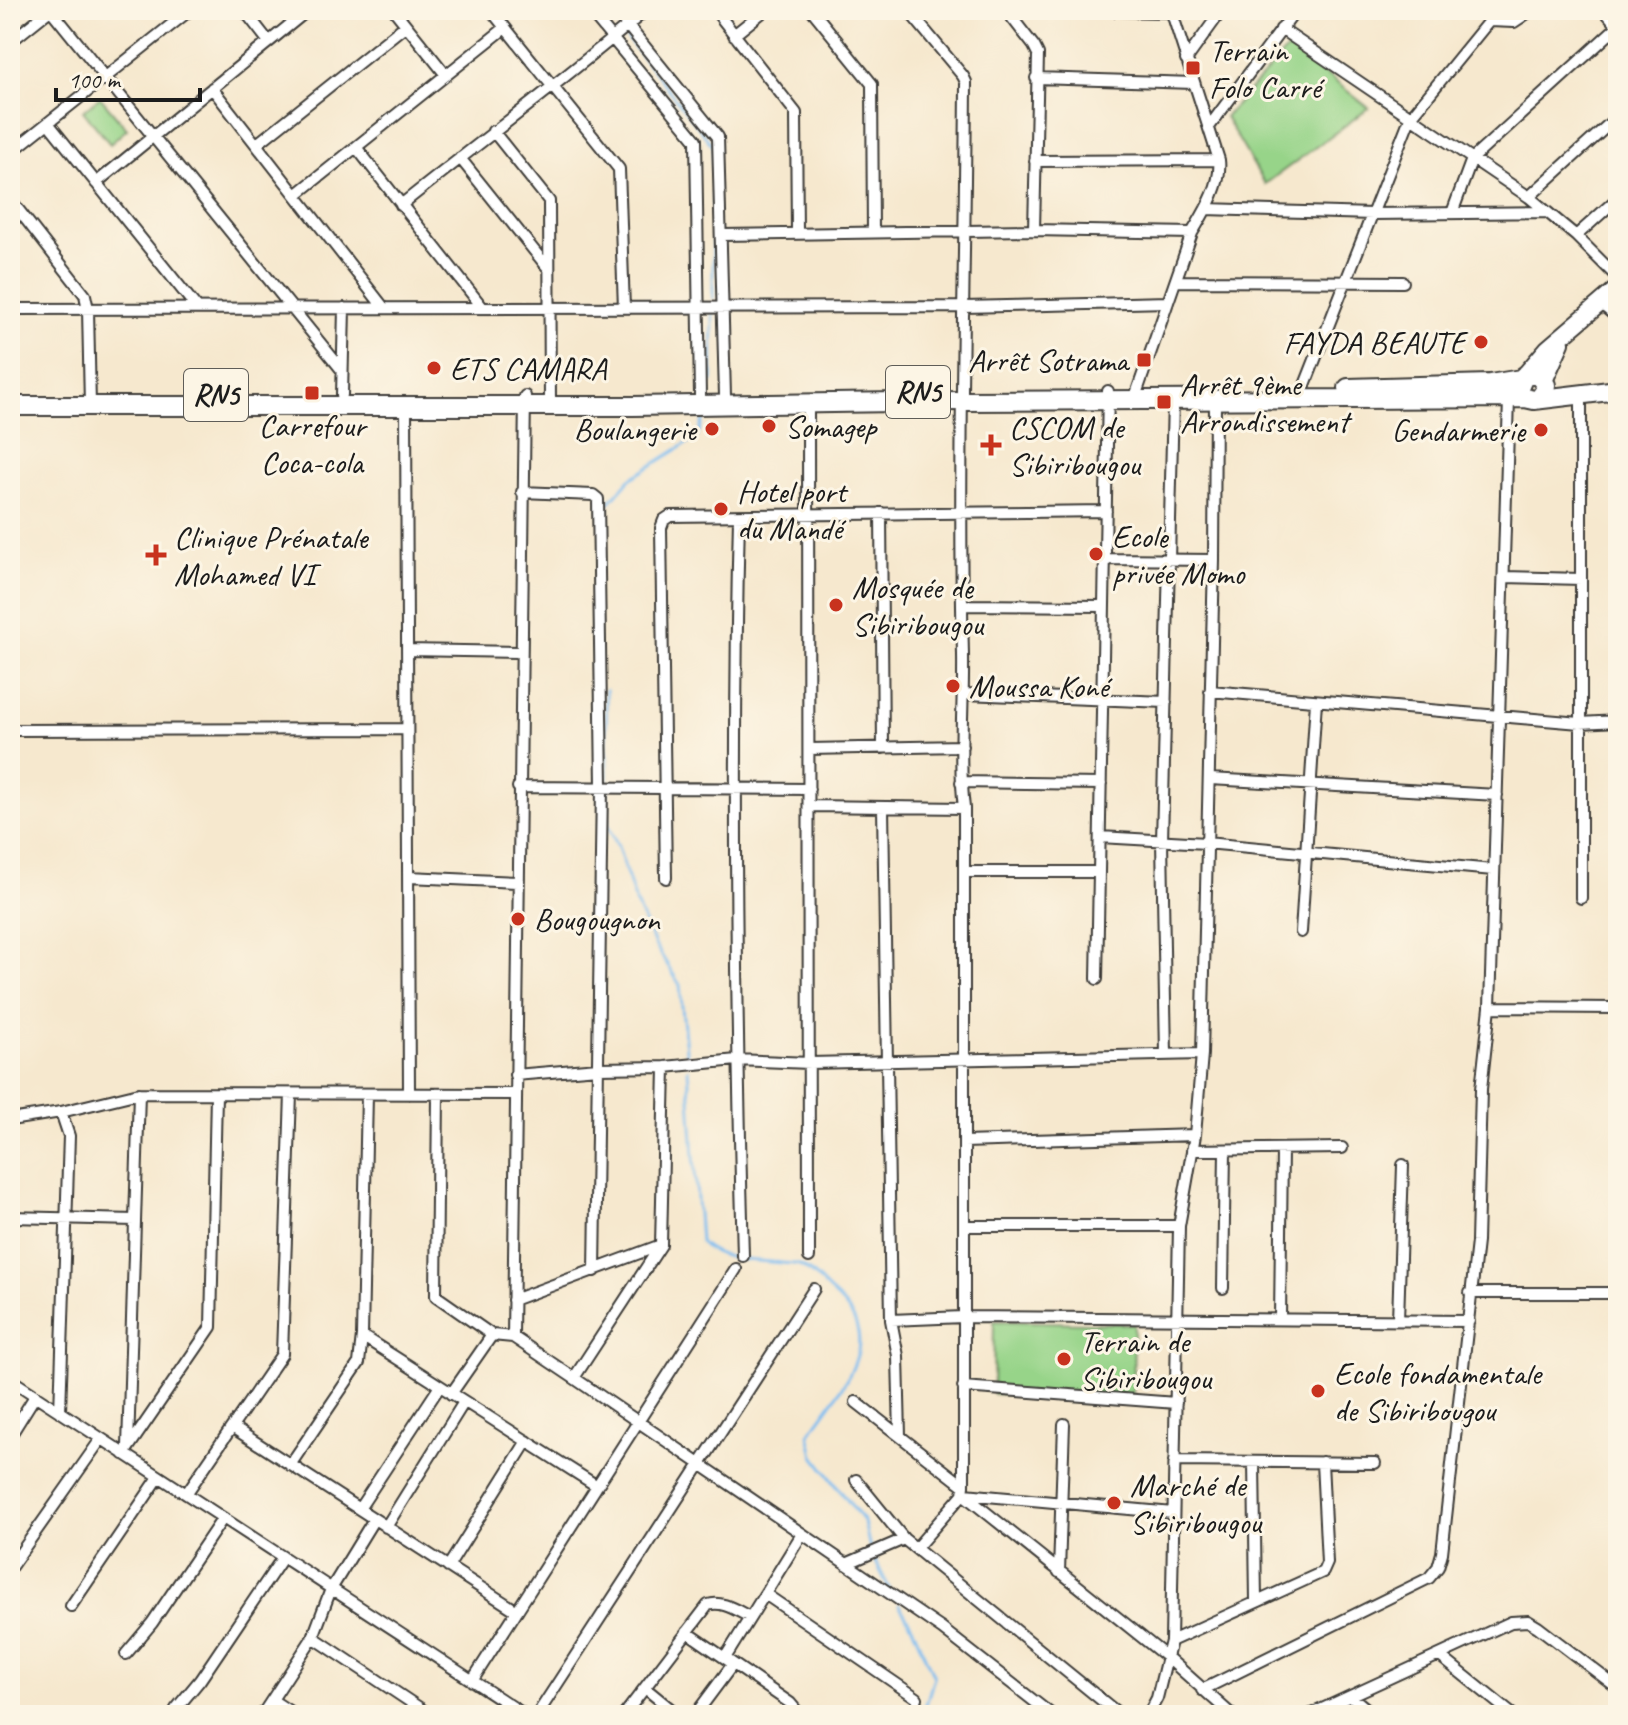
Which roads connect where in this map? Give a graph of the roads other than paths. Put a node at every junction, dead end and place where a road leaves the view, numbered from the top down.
1 (51, 10) edge
2 (190, 10) edge
3 (244, 10) edge
4 (308, 10) edge
5 (394, 10) edge
6 (491, 10) edge
7 (589, 10) edge
8 (615, 10) edge
9 (646, 10) edge
10 (715, 10) edge
11 (765, 10) edge
12 (812, 10) edge
13 (908, 10) edge
14 (1006, 10) edge
15 (1067, 10) edge
16 (1100, 10) edge
17 (1222, 10) edge
18 (1296, 10) edge
19 (1498, 10) edge
20 (1532, 10) edge
21 (1604, 10) edge
22 (1171, 11) edge
23 (1490, 21) junction
24 (406, 25) junction
25 (628, 25) junction
26 (505, 28) junction
27 (1281, 29) junction
28 (734, 35) junction
29 (611, 38) junction
30 (10, 42) edge
31 (269, 42) junction
32 (1186, 60) junction
33 (446, 75) junction
34 (105, 77) junction
35 (1036, 78) junction
36 (1194, 83) junction
37 (212, 88) junction
38 (552, 88) junction
39 (1618, 116) edge
40 (1410, 118) junction
41 (48, 123) junction
42 (1209, 127) junction
43 (493, 131) junction
44 (153, 136) junction
45 (257, 144) junction
46 (356, 147) junction
47 (10, 153) edge
48 (460, 158) junction
49 (1472, 159) junction
50 (1219, 160) junction
51 (1035, 161) junction
52 (96, 183) junction
53 (296, 195) junction
54 (1529, 197) junction
55 (1618, 198) edge
56 (10, 199) edge
57 (401, 205) junction
58 (1206, 209) junction
59 (1547, 212) junction
60 (1452, 213) junction
61 (1373, 214) junction
62 (1034, 230) junction
63 (965, 231) junction
64 (873, 232) junction
65 (797, 233) junction
66 (1192, 233) junction
67 (722, 235) junction
68 (1576, 236) junction
69 (548, 268) junction
70 (1618, 278) edge
71 (1176, 281) junction
72 (1403, 282) dead end
73 (1345, 284) junction
74 (1618, 288) edge
75 (1168, 302) junction
76 (1601, 304) junction
77 (964, 307) junction
78 (197, 308) junction
79 (344, 308) junction
80 (384, 308) junction
81 (483, 308) junction
82 (548, 308) junction
83 (624, 308) junction
84 (699, 308) junction
85 (723, 308) junction
86 (10, 309) edge
87 (88, 309) junction
88 (292, 309) junction
89 (1618, 318) edge
90 (1568, 331) junction
91 (342, 370) junction
92 (1523, 377) junction
93 (1303, 390) junction
94 (1618, 390) edge
95 (1581, 391) junction
96 (1533, 392) junction
97 (342, 395) junction
98 (1135, 395) junction
99 (10, 396) edge
100 (700, 396) junction
101 (725, 396) junction
102 (961, 396) junction
103 (1108, 396) junction
104 (525, 400) junction
105 (1173, 400) junction
106 (1215, 400) junction
107 (90, 401) junction
108 (550, 401) junction
109 (808, 404) junction
110 (406, 405) junction
111 (10, 406) edge
112 (522, 492) junction
113 (1106, 511) junction
114 (881, 513) junction
115 (960, 513) junction
116 (809, 514) junction
117 (739, 517) junction
118 (1105, 559) junction
119 (1169, 559) junction
120 (1214, 560) junction
121 (1504, 577) junction
122 (1581, 579) junction
123 (962, 605) junction
124 (1104, 606) junction
125 (407, 650) junction
126 (520, 652) junction
127 (1210, 691) junction
128 (964, 694) junction
129 (1102, 700) junction
130 (1316, 701) junction
131 (1166, 702) junction
132 (1500, 717) junction
133 (1618, 721) edge
134 (1580, 723) junction
135 (407, 729) junction
136 (10, 730) edge
137 (962, 746) junction
138 (883, 748) junction
139 (809, 749) junction
140 (1210, 779) junction
141 (961, 782) junction
142 (1101, 784) junction
143 (1310, 785) junction
144 (602, 786) junction
145 (518, 787) junction
146 (666, 787) junction
147 (735, 788) junction
148 (809, 789) junction
149 (1497, 795) junction
150 (809, 806) junction
151 (883, 807) junction
152 (964, 808) junction
153 (1100, 837) junction
154 (1162, 841) junction
155 (1206, 843) junction
156 (1306, 851) junction
157 (1493, 870) junction
158 (964, 872) junction
159 (1099, 872) junction
160 (409, 877) junction
161 (666, 878) dead end
162 (517, 882) junction
163 (1581, 898) dead end
164 (1301, 932) dead end
165 (1097, 979) dead end
166 (1490, 1007) junction
167 (1618, 1008) edge
168 (1202, 1054) junction
169 (1166, 1055) junction
170 (737, 1060) junction
171 (964, 1060) junction
172 (886, 1061) junction
173 (810, 1063) junction
174 (665, 1067) junction
175 (598, 1068) junction
176 (515, 1075) junction
177 (139, 1093) junction
178 (216, 1094) junction
179 (291, 1094) junction
180 (367, 1094) junction
181 (409, 1094) junction
182 (438, 1094) junction
183 (515, 1094) junction
184 (61, 1112) junction
185 (10, 1120) edge
186 (1195, 1135) junction
187 (964, 1142) junction
188 (1342, 1148) dead end
189 (1282, 1149) junction
190 (1192, 1150) junction
191 (1225, 1150) junction
192 (1403, 1165) dead end
193 (10, 1217) edge
194 (65, 1219) junction
195 (135, 1220) junction
196 (964, 1226) junction
197 (1179, 1226) junction
198 (661, 1245) junction
199 (743, 1256) dead end
200 (809, 1257) dead end
201 (736, 1269) dead end
202 (595, 1271) junction
203 (1223, 1288) dead end
204 (814, 1289) dead end
205 (1470, 1293) junction
206 (1618, 1293) edge
207 (513, 1300) junction
208 (963, 1317) junction
209 (1177, 1318) junction
210 (1280, 1319) junction
211 (891, 1320) junction
212 (1398, 1320) junction
213 (1469, 1321) junction
214 (492, 1335) junction
215 (362, 1336) junction
216 (513, 1337) junction
217 (574, 1378) junction
218 (10, 1379) edge
219 (440, 1386) junction
220 (963, 1387) junction
221 (451, 1394) junction
222 (35, 1396) junction
223 (464, 1402) junction
224 (856, 1402) dead end
225 (1176, 1403) junction
226 (60, 1412) junction
227 (638, 1422) junction
228 (1064, 1424) dead end
229 (232, 1427) junction
230 (10, 1436) edge
231 (900, 1436) junction
232 (101, 1439) junction
233 (527, 1441) junction
234 (126, 1451) junction
235 (1174, 1461) junction
236 (1254, 1462) junction
237 (1322, 1462) junction
238 (1375, 1463) dead end
239 (700, 1464) junction
240 (290, 1465) junction
241 (159, 1477) junction
242 (856, 1480) dead end
243 (597, 1486) junction
244 (964, 1490) junction
245 (186, 1494) junction
246 (1063, 1503) junction
247 (359, 1509) junction
248 (1173, 1513) junction
249 (223, 1518) junction
250 (374, 1519) junction
251 (386, 1527) junction
252 (802, 1534) junction
253 (904, 1539) junction
254 (916, 1548) junction
255 (283, 1557) junction
256 (846, 1564) junction
257 (448, 1567) junction
258 (10, 1568) edge
259 (1059, 1572) junction
260 (331, 1589) junction
261 (765, 1594) junction
262 (1256, 1601) junction
263 (71, 1606) dead end
264 (517, 1611) junction
265 (750, 1617) junction
266 (687, 1632) junction
267 (313, 1637) junction
268 (1171, 1641) junction
269 (126, 1654) dead end
270 (1440, 1656) junction
271 (1168, 1658) junction
272 (729, 1661) junction
273 (472, 1681) junction
274 (645, 1688) junction
275 (1618, 1688) edge
276 (1202, 1690) junction
277 (1351, 1696) junction
278 (917, 1698) dead end
279 (272, 1700) junction
280 (176, 1709) dead end
281 (1045, 1713) edge
282 (262, 1715) edge
283 (295, 1715) edge
284 (430, 1715) edge
285 (525, 1715) edge
286 (537, 1715) edge
287 (624, 1715) edge
288 (678, 1715) edge
289 (695, 1715) edge
290 (800, 1715) edge
291 (1120, 1715) edge
292 (1148, 1715) edge
293 (1232, 1715) edge
294 (1309, 1715) edge
295 (1374, 1715) edge
296 (1513, 1715) edge

1 - 30 street
1 - 34 street
2 - 34 street
3 - 31 street
4 - 31 street
5 - 24 street
6 - 26 street
7 - 29 street
8 - 25 street
9 - 25 street
10 - 28 street
11 - 28 street
12 - 64 street
13 - 63 street
14 - 35 street
15 - 16 street
16 - 22 street
17 - 32 street
18 - 27 street
19 - 23 street
20 - 23 street
21 - 49 street
22 - 32 street
23 - 40 street
24 - 33 street
24 - 45 street
25 - 29 street
25 - 67 street
26 - 33 street
26 - 38 street
27 - 40 street
27 - 42 street
28 - 65 street
29 - 38 street
29 - 84 street
31 - 37 street
32 - 36 street
33 - 46 street
34 - 41 street
34 - 44 street
35 - 36 street
35 - 51 street
36 - 42 street
37 - 44 street
37 - 45 street
38 - 43 street
38 - 83 street
39 - 54 street
40 - 49 street
40 - 61 street
41 - 47 street
41 - 52 street
42 - 50 street
43 - 48 street
43 - 69 street
44 - 52 street
44 - 88 street
45 - 53 street
46 - 53 street
46 - 57 street
48 - 57 street
48 - 69 street
49 - 54 street
49 - 60 street
50 - 51 street
50 - 58 street
51 - 62 street
52 - 78 street
53 - 80 street
54 - 59 street
55 - 68 street
56 - 87 street
57 - 81 street
58 - 61 street
58 - 66 street
59 - 60 street
59 - 68 street
60 - 61 street
61 - 73 street
62 - 63 street
62 - 66 street
63 - 64 street
63 - 77 street
64 - 65 street
65 - 67 street
66 - 71 street
67 - 85 street
68 - 70 street
69 - 82 street
71 - 73 street
71 - 75 street
72 - 73 street
73 - 93 street
74 - 76 main road
75 - 77 street
75 - 98 street
76 - 89 street
76 - 90 main road
77 - 85 street
77 - 102 street
78 - 87 street
78 - 88 street
79 - 80 street
79 - 88 street
79 - 91 street
80 - 81 street
81 - 82 street
82 - 83 street
82 - 108 street
83 - 84 street
84 - 85 street
84 - 100 street
85 - 101 street
86 - 87 street
87 - 107 street
88 - 91 street
90 - 92 main road
90 - 96 main road
91 - 97 street
92 - 93 highway, RN5
92 - 96 highway, RN5
93 - 98 highway, RN5
94 - 95 highway, RN5
95 - 96 highway, RN5
95 - 122 street
96 - 106 highway, RN5
96 - 121 street
97 - 104 highway, RN5
97 - 107 highway, RN5
98 - 103 highway, RN5
98 - 105 highway, RN5
99 - 107 highway, RN5
100 - 101 highway, RN5
100 - 108 highway, RN5
101 - 102 highway, RN5
102 - 103 highway, RN5
102 - 109 highway, RN5
102 - 115 street
103 - 113 street
104 - 108 highway, RN5
104 - 110 highway, RN5
104 - 112 street
105 - 106 highway, RN5
105 - 119 street
106 - 120 street
107 - 110 highway, RN5
107 - 111 highway, RN5
108 - 109 highway, RN5
109 - 116 street
110 - 125 street
112 - 126 street
112 - 144 street
113 - 115 street
113 - 118 street
114 - 115 street
114 - 116 street
114 - 138 street
115 - 123 street
116 - 117 street
116 - 139 street
117 - 146 street
117 - 147 street
118 - 119 street
118 - 124 street
119 - 120 street
119 - 131 street
120 - 127 street
121 - 122 street
121 - 132 street
122 - 134 street
123 - 124 street
123 - 128 street
124 - 129 street
125 - 126 street
125 - 135 street
126 - 145 street
127 - 130 street
127 - 140 street
128 - 129 street
128 - 137 street
129 - 131 street
129 - 142 street
130 - 132 street
130 - 143 street
131 - 154 street
132 - 134 street
132 - 149 street
133 - 134 street
134 - 163 street
135 - 136 street
135 - 160 street
137 - 138 street
137 - 141 street
138 - 139 street
139 - 148 street
140 - 143 street
140 - 155 street
141 - 142 street
141 - 152 street
142 - 153 street
143 - 149 street
143 - 156 street
144 - 145 street
144 - 146 street
144 - 175 street
145 - 162 street
146 - 147 street
146 - 161 street
147 - 148 street
147 - 170 street
148 - 150 street
149 - 157 street
150 - 151 street
150 - 173 street
151 - 152 street
151 - 172 street
152 - 158 street
153 - 154 street
153 - 159 street
154 - 155 street
154 - 169 street
155 - 156 street
155 - 168 street
156 - 157 street
156 - 164 street
157 - 166 street
158 - 159 street
158 - 171 street
159 - 165 street
160 - 162 street
160 - 181 street
162 - 176 street
166 - 167 street
166 - 205 street
168 - 169 street
168 - 186 street
169 - 171 street
170 - 173 street
170 - 174 street
170 - 199 street
171 - 172 street
171 - 187 street
172 - 173 street
172 - 211 street
173 - 200 street
174 - 175 street
174 - 198 street
175 - 176 street
175 - 202 street
176 - 183 street
177 - 178 street
177 - 184 street
177 - 195 street
178 - 179 street
178 - 234 street
179 - 180 street
179 - 229 street
180 - 181 street
180 - 215 street
181 - 182 street
182 - 183 street
182 - 214 street
183 - 207 street
184 - 185 street
184 - 194 street
186 - 187 street
186 - 190 street
187 - 196 street
188 - 189 street
189 - 191 street
189 - 210 street
190 - 191 street
190 - 197 street
191 - 203 street
192 - 212 street
193 - 194 street
194 - 195 street
194 - 226 street
195 - 234 street
196 - 197 street
196 - 208 street
197 - 209 street
198 - 202 street
198 - 217 street
201 - 227 street
202 - 207 street
204 - 239 street
205 - 206 street
205 - 213 street
207 - 216 street
208 - 209 street
208 - 211 street
208 - 220 street
209 - 210 street
209 - 225 street
210 - 212 street
211 - 231 street
212 - 213 street
213 - 276 street
214 - 216 street
214 - 221 street
215 - 219 street
215 - 240 street
216 - 217 street
217 - 227 street
218 - 222 street
219 - 221 street
219 - 247 street
220 - 225 street
220 - 244 street
221 - 223 street
222 - 226 street
222 - 230 street
223 - 233 street
223 - 251 street
224 - 231 street
225 - 235 street
226 - 232 street
227 - 239 street
227 - 243 street
228 - 246 street
229 - 240 street
229 - 245 street
231 - 244 street
232 - 234 street
232 - 258 street
233 - 243 street
233 - 257 street
234 - 241 street
235 - 236 street
235 - 248 street
236 - 237 street
236 - 262 street
237 - 238 street
237 - 262 street
239 - 252 street
239 - 286 street
240 - 247 street
241 - 245 street
241 - 263 street
242 - 253 street
243 - 264 street
244 - 246 street
244 - 254 street
244 - 259 street
245 - 249 street
246 - 248 street
246 - 259 street
247 - 250 street
248 - 268 street
249 - 255 street
249 - 269 street
250 - 251 street
250 - 260 street
251 - 257 street
252 - 256 street
252 - 261 street
253 - 254 street
253 - 256 street
254 - 291 street
255 - 260 street
255 - 280 street
256 - 281 street
257 - 264 street
259 - 271 street
260 - 267 street
260 - 273 street
261 - 265 street
261 - 278 street
262 - 268 street
264 - 273 street
265 - 266 street
265 - 272 street
266 - 272 street
266 - 274 street
267 - 279 street
267 - 284 street
268 - 271 street
270 - 275 street
270 - 277 street
270 - 296 street
271 - 276 street
271 - 292 street
272 - 289 street
272 - 290 street
273 - 285 street
274 - 287 street
274 - 288 street
276 - 293 street
277 - 294 street
277 - 295 street
279 - 282 street
279 - 283 street

